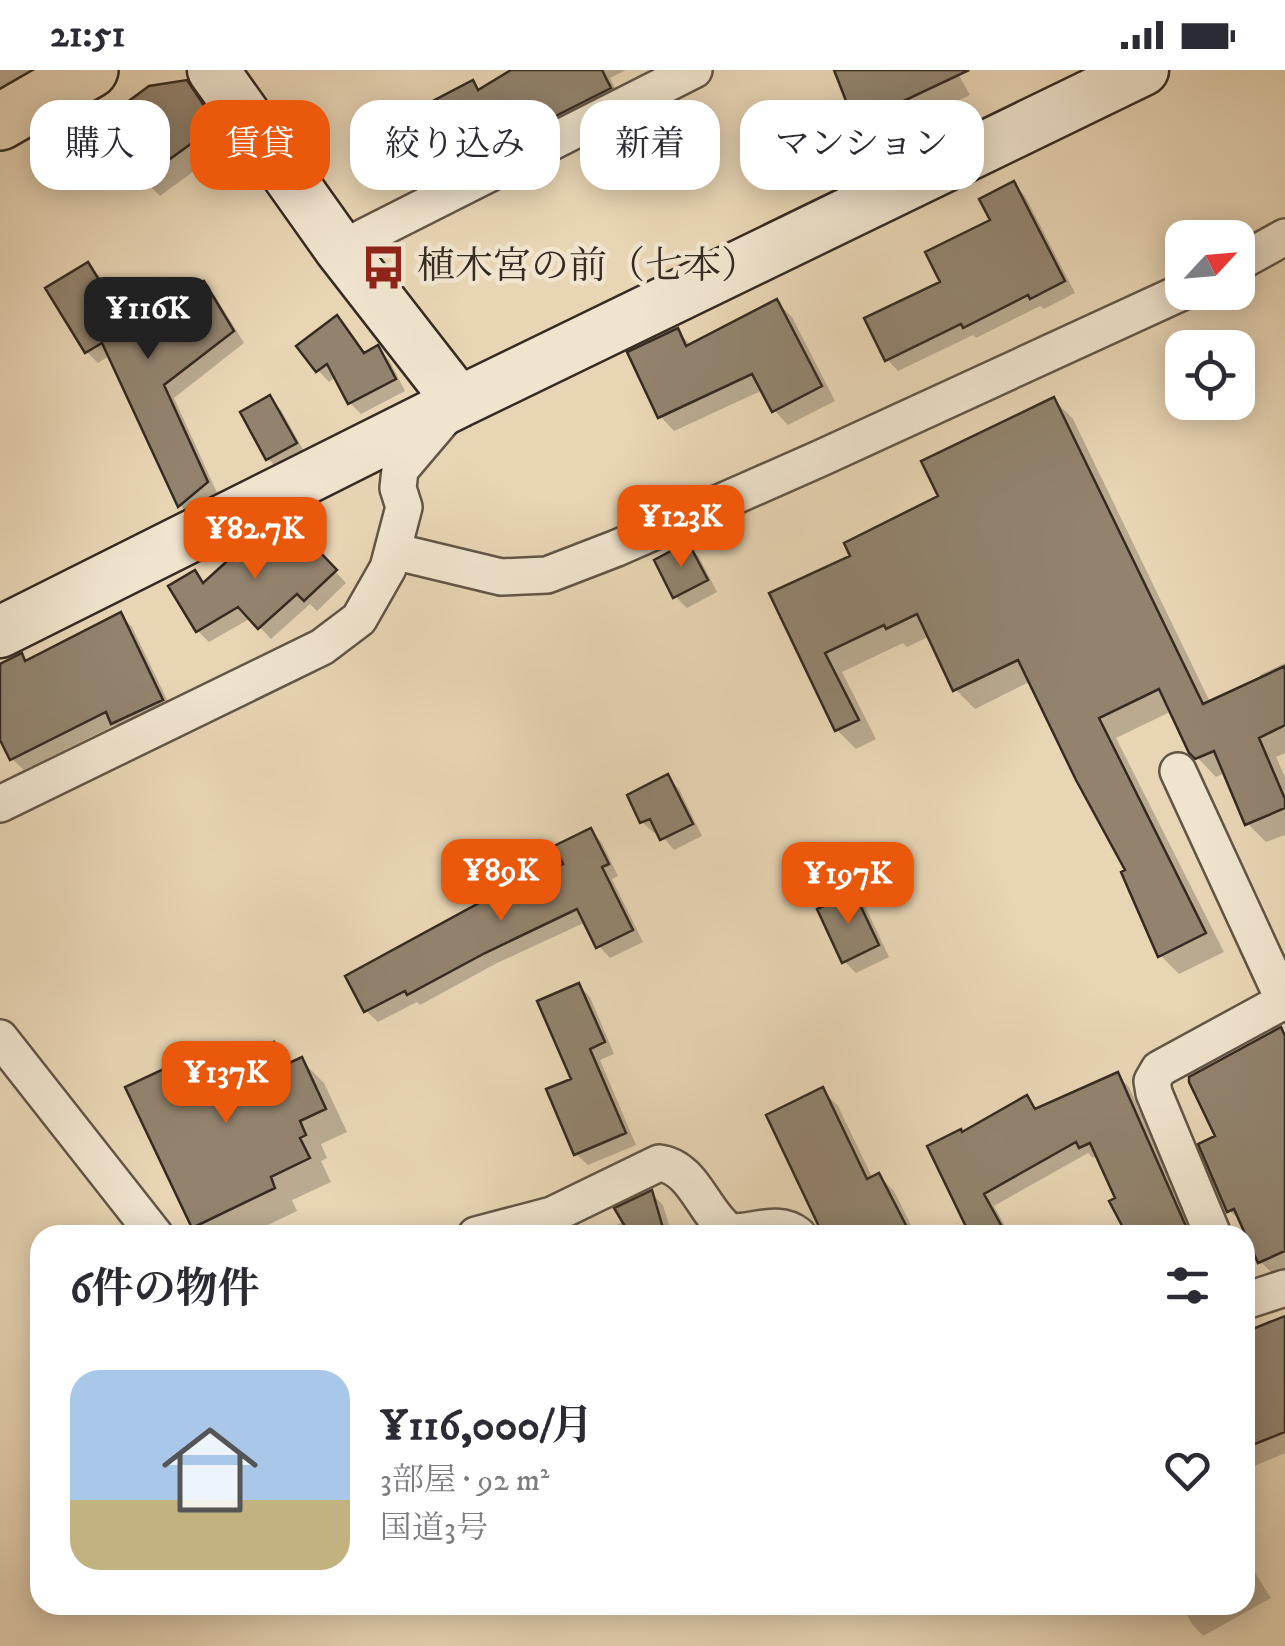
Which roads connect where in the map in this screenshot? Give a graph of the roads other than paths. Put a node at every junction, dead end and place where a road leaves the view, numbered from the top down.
1 (90, 70) edge
2 (213, 70) edge
3 (694, 70) edge
4 (1143, 70) edge
5 (0, 122) edge
6 (1285, 237) edge
7 (340, 249) junction
8 (1255, 254) edge
9 (1165, 300) edge
10 (459, 402) junction
11 (392, 550) junction
12 (0, 632) edge
13 (1178, 771) dead end
14 (0, 804) edge
15 (1285, 1002) edge
16 (0, 1038) edge
17 (147, 1225) edge
18 (514, 1225) edge
19 (722, 1225) edge
20 (1209, 1225) edge
21 (1285, 1288) edge
22 (1255, 1298) edge

1 - 5 highway
2 - 7 street
3 - 7 street
4 - 10 street
6 - 8 street
7 - 10 street
9 - 11 street
10 - 11 street
10 - 12 street
11 - 14 street
13 - 15 street
15 - 20 street
16 - 17 street
18 - 19 street
21 - 22 street

